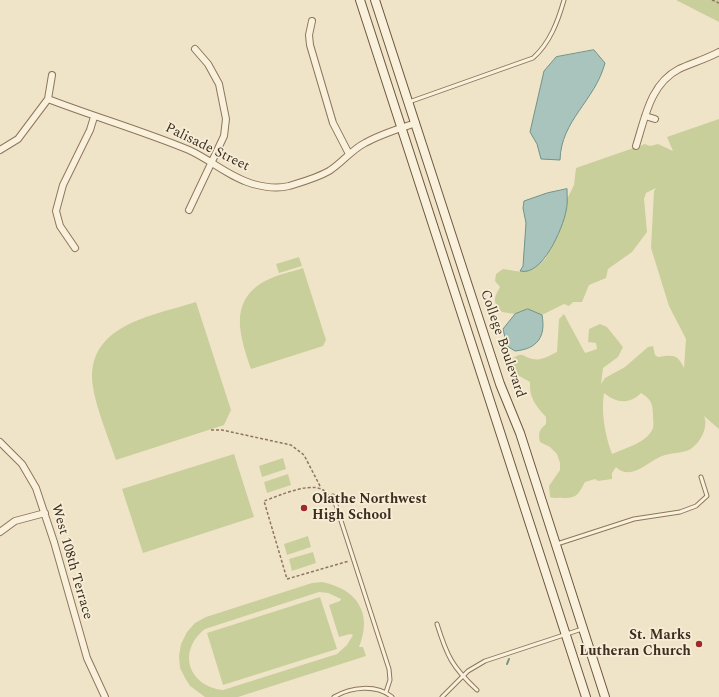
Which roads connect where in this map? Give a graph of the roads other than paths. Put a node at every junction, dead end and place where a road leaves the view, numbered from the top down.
1 (360, 0) edge
2 (375, 0) edge
3 (564, 0) edge
4 (312, 21) dead end
5 (196, 48) dead end
6 (719, 52) edge
7 (52, 75) dead end
8 (48, 99) junction
9 (409, 102) junction
10 (94, 116) junction
11 (645, 116) junction
12 (655, 119) dead end
13 (416, 123) junction
14 (403, 128) junction
15 (636, 146) dead end
16 (0, 150) edge
17 (349, 154) junction
18 (212, 163) junction
19 (190, 210) dead end
20 (74, 248) dead end
21 (0, 442) edge
22 (701, 478) dead end
23 (333, 496) dead end
24 (45, 513) junction
25 (0, 532) edge
26 (556, 544) junction
27 (437, 624) dead end
28 (583, 629) junction
29 (566, 634) junction
30 (462, 676) junction
31 (477, 690) dead end
32 (386, 692) junction
33 (105, 697) edge
34 (334, 697) edge
35 (392, 697) edge
36 (442, 697) edge
37 (586, 697) edge
38 (605, 697) edge

1 - 14 main road, College Boulevard
2 - 9 main road, College Boulevard
3 - 9 lane
4 - 17 street
5 - 18 street
6 - 11 street
7 - 8 street
8 - 10 street, Palisade Street
8 - 16 street
9 - 13 main road, College Boulevard
10 - 18 street, Palisade Street
10 - 20 street
11 - 12 street
11 - 15 street
13 - 14 street, Palisade Street
13 - 26 main road, College Boulevard
14 - 17 street, Palisade Street
14 - 29 main road, College Boulevard
17 - 18 street, Palisade Street
18 - 19 street
21 - 24 street, West 108th Terrace
22 - 26 lane
23 - 32 lane
24 - 25 street
24 - 33 street, West 108th Terrace
26 - 28 main road, College Boulevard
27 - 30 lane
28 - 29 lane
28 - 38 main road, College Boulevard
29 - 30 lane
29 - 37 main road, College Boulevard
30 - 31 lane
30 - 36 lane
32 - 34 lane
32 - 35 lane

